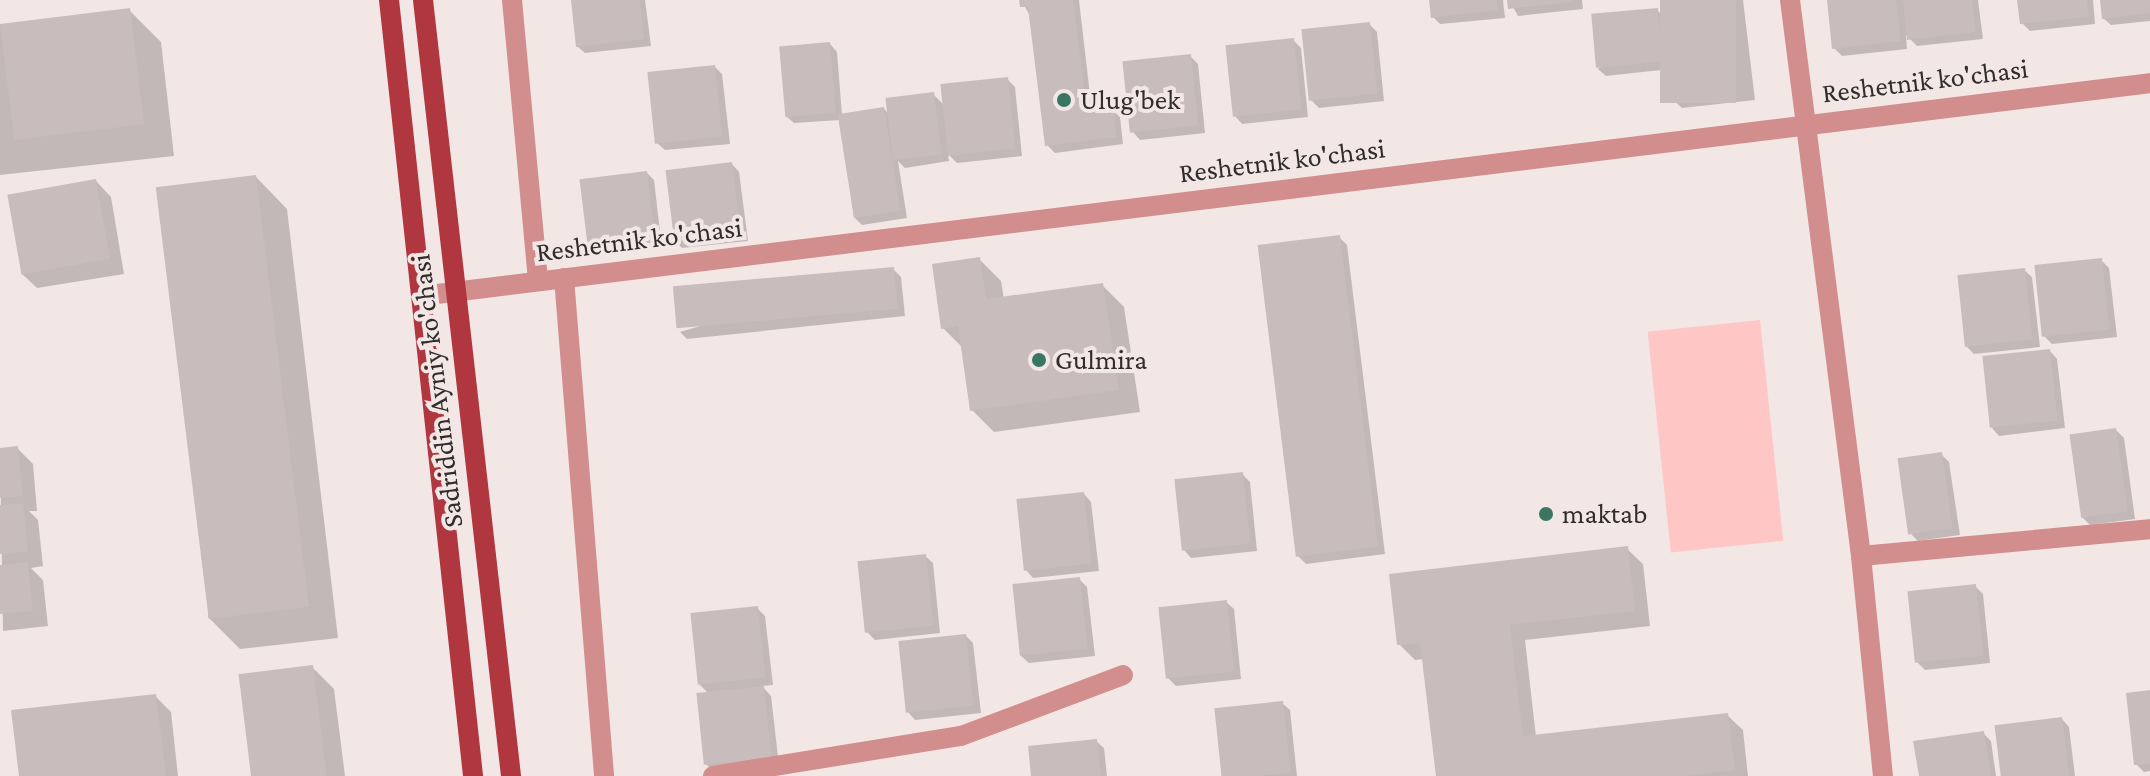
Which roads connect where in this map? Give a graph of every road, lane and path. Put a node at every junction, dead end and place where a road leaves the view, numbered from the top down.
1 (389, 0) edge
2 (423, 0) edge
3 (512, 0) edge
4 (1790, 0) edge
5 (2150, 83) edge
6 (1802, 124) junction
7 (564, 278) junction
8 (538, 281) junction
9 (453, 292) junction
10 (421, 296) junction
11 (2150, 529) edge
12 (1861, 556) junction
13 (1123, 675) dead end
14 (473, 776) edge
15 (511, 776) edge
16 (604, 776) edge
17 (713, 776) edge
18 (1883, 776) edge

1 - 10 main road, Sadriddin Ayniy ko'chasi
2 - 9 main road, Sadriddin Ayniy ko'chasi
3 - 8 street
4 - 6 street
5 - 6 street, Reshetnik ko'chasi
6 - 7 street, Reshetnik ko'chasi
6 - 12 street
7 - 8 street, Reshetnik ko'chasi
7 - 16 street
8 - 9 street, Reshetnik ko'chasi
9 - 10 street, Reshetnik ko'chasi
9 - 15 main road, Sadriddin Ayniy ko'chasi
10 - 14 main road, Sadriddin Ayniy ko'chasi
11 - 12 street
12 - 18 street
13 - 17 street

